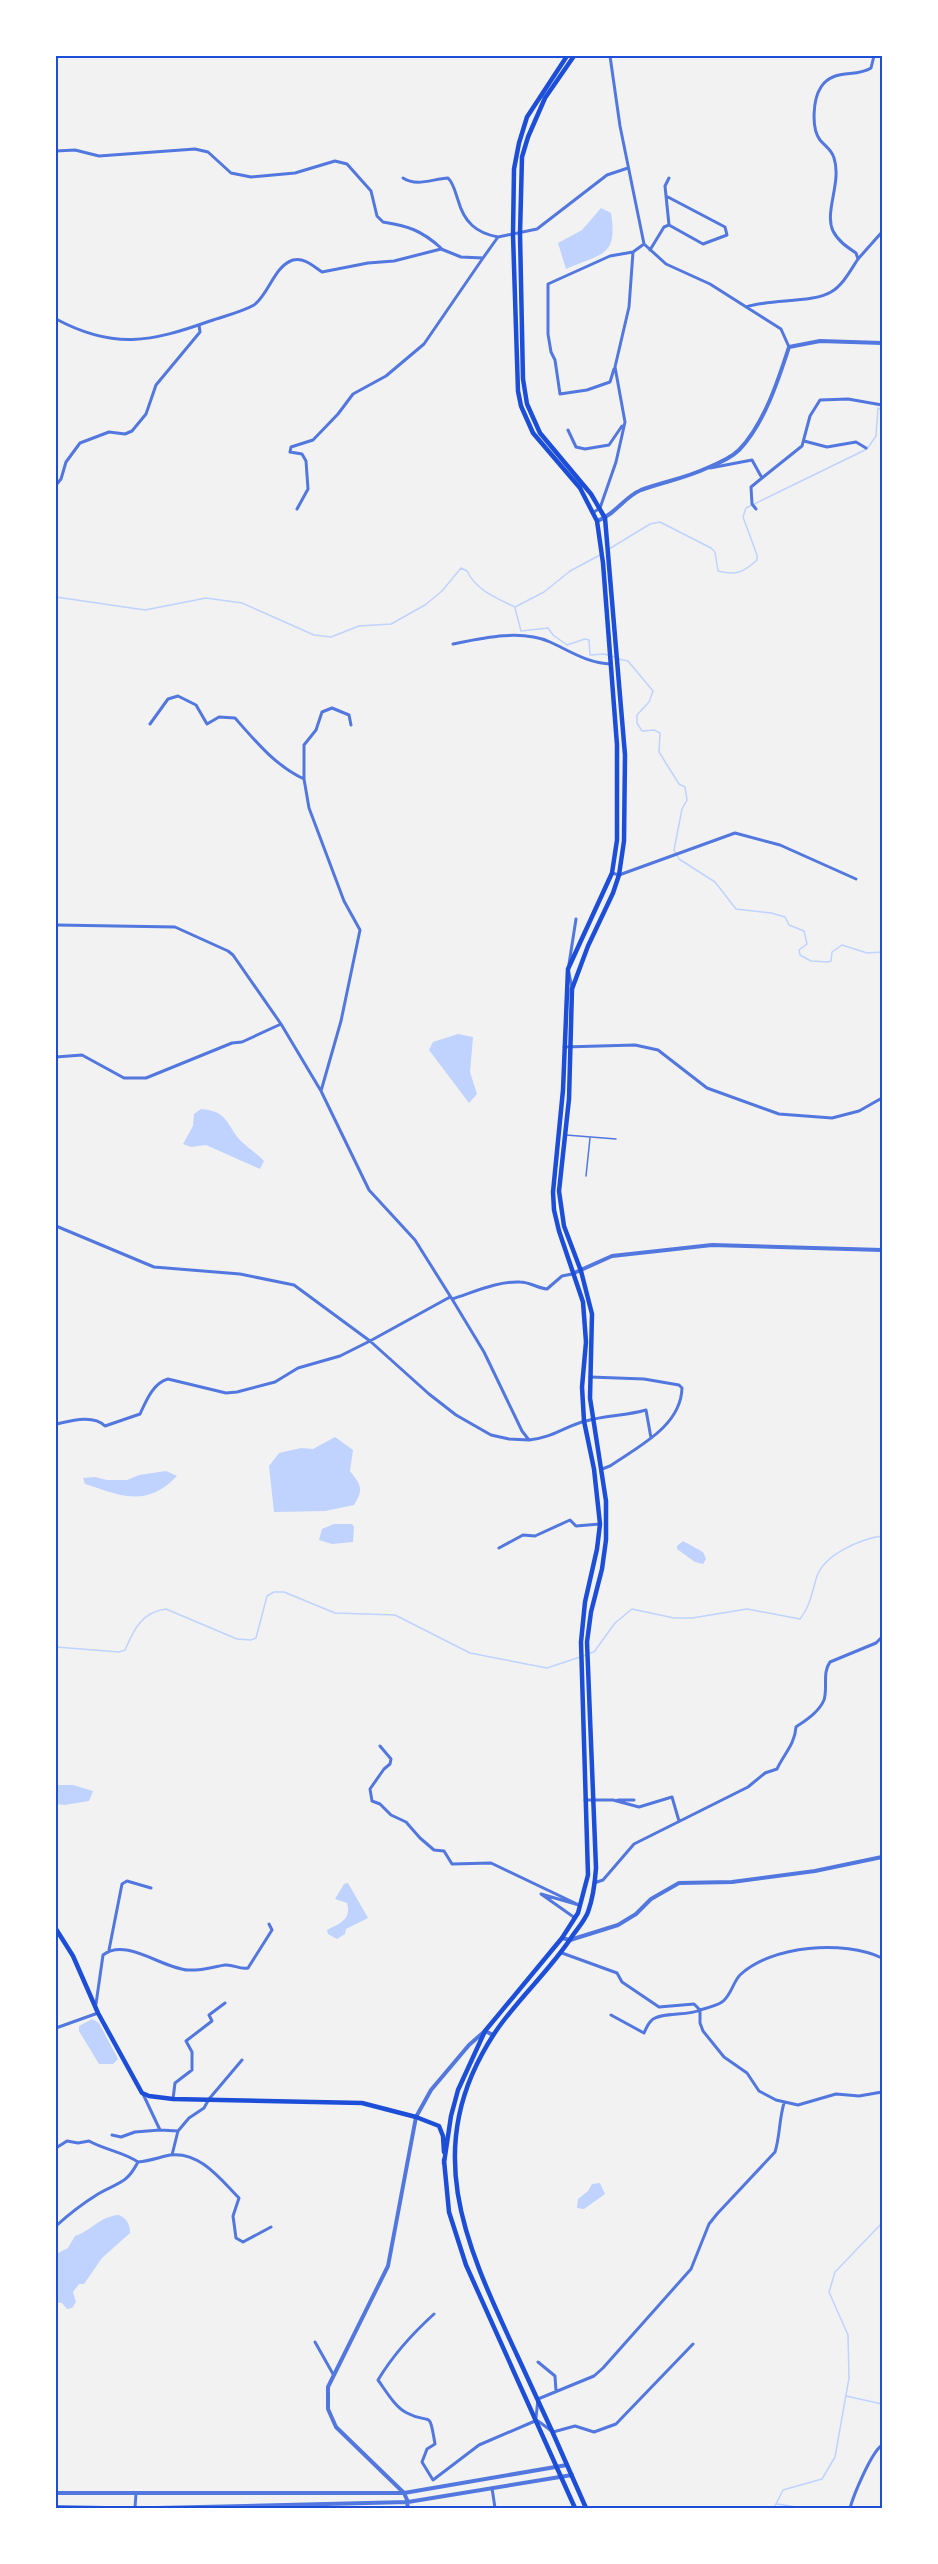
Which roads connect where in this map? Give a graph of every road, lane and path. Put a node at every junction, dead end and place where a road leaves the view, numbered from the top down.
1 (567, 56) edge
2 (574, 56) edge
3 (610, 56) edge
4 (874, 56) edge
5 (56, 151) edge
6 (628, 168) junction
7 (403, 178) dead end
8 (669, 178) dead end
9 (666, 196) junction
10 (669, 225) junction
11 (882, 232) edge
12 (520, 234) junction
13 (513, 235) junction
14 (498, 237) junction
15 (644, 244) junction
16 (441, 249) junction
17 (650, 250) junction
18 (633, 252) junction
19 (483, 258) junction
20 (858, 260) junction
21 (746, 307) junction
22 (56, 319) edge
23 (199, 325) junction
24 (882, 343) edge
25 (789, 347) junction
26 (615, 367) junction
27 (882, 405) edge
28 (625, 422) junction
29 (568, 430) dead end
30 (804, 441) junction
31 (866, 448) dead end
32 (708, 468) junction
33 (762, 478) junction
34 (56, 485) edge
35 (600, 508) junction
36 (297, 509) dead end
37 (756, 509) dead end
38 (594, 512) junction
39 (605, 518) junction
40 (597, 521) junction
41 (453, 644) dead end
42 (614, 652) junction
43 (611, 662) junction
44 (618, 663) junction
45 (150, 724) dead end
46 (351, 725) dead end
47 (304, 779) junction
48 (612, 873) junction
49 (619, 875) junction
50 (856, 879) dead end
51 (576, 919) dead end
52 (56, 925) edge
53 (568, 969) junction
54 (572, 989) junction
55 (281, 1024) junction
56 (564, 1047) junction
57 (571, 1047) junction
58 (56, 1057) edge
59 (321, 1091) junction
60 (882, 1098) edge
61 (565, 1134) junction
62 (590, 1137) junction
63 (616, 1139) dead end
64 (586, 1176) dead end
65 (56, 1226) edge
66 (882, 1250) edge
67 (581, 1271) junction
68 (574, 1273) junction
69 (451, 1298) junction
70 (370, 1341) junction
71 (590, 1377) junction
72 (593, 1419) junction
73 (584, 1421) junction
74 (56, 1424) edge
75 (651, 1438) junction
76 (529, 1440) junction
77 (602, 1469) junction
78 (600, 1524) junction
79 (499, 1548) dead end
80 (882, 1637) edge
81 (584, 1642) junction
82 (584, 1663) junction
83 (380, 1746) dead end
84 (585, 1800) junction
85 (593, 1800) junction
86 (613, 1800) junction
87 (633, 1800) dead end
88 (679, 1821) junction
89 (882, 1857) edge
90 (594, 1883) junction
91 (151, 1888) dead end
92 (575, 1918) junction
93 (269, 1924) dead end
94 (56, 1929) edge
95 (562, 1938) junction
96 (570, 1940) junction
97 (109, 1950) junction
98 (561, 1953) junction
99 (882, 1958) edge
100 (225, 2003) dead end
101 (95, 2006) junction
102 (700, 2010) junction
103 (98, 2013) junction
104 (611, 2015) dead end
105 (56, 2028) edge
106 (485, 2031) junction
107 (493, 2035) junction
108 (242, 2060) dead end
109 (882, 2092) edge
110 (142, 2093) junction
111 (173, 2099) junction
112 (209, 2099) junction
113 (784, 2103) junction
114 (416, 2116) junction
115 (160, 2130) junction
116 (178, 2131) junction
117 (112, 2135) dead end
118 (56, 2148) edge
119 (172, 2155) junction
120 (138, 2162) junction
121 (444, 2163) junction
122 (56, 2226) edge
123 (271, 2227) dead end
124 (434, 2314) dead end
125 (315, 2342) dead end
126 (693, 2344) dead end
127 (538, 2362) dead end
128 (333, 2374) junction
129 (556, 2391) junction
130 (538, 2399) junction
131 (536, 2420) junction
132 (553, 2432) junction
133 (882, 2445) edge
134 (567, 2465) junction
135 (557, 2467) junction
136 (572, 2475) junction
137 (561, 2477) junction
138 (433, 2480) junction
139 (435, 2488) junction
140 (492, 2488) junction
141 (56, 2493) edge
142 (136, 2493) junction
143 (404, 2493) junction
144 (408, 2502) junction
145 (284, 2506) edge
146 (56, 2507) edge
147 (105, 2508) edge
148 (135, 2508) edge
149 (158, 2508) edge
150 (407, 2508) edge
151 (495, 2508) edge
152 (575, 2508) edge
153 (586, 2508) edge
154 (850, 2508) edge

1 - 13 main road
2 - 12 main road
3 - 6 street
4 - 20 street
5 - 16 street
6 - 12 street
6 - 15 street
7 - 14 street
8 - 9 street
9 - 10 street
9 - 10 street
10 - 17 street
11 - 20 street
12 - 13 street
12 - 35 main road
13 - 14 street
13 - 38 main road
14 - 19 street
15 - 17 street
15 - 18 street
16 - 19 street
16 - 23 street
17 - 21 street
18 - 26 street
18 - 26 street
19 - 36 street
20 - 21 street
21 - 25 street
22 - 23 street
23 - 34 street
24 - 25 street
25 - 32 street
26 - 28 street
27 - 30 street
28 - 29 street
28 - 35 street
30 - 31 street
30 - 33 street
32 - 33 street
32 - 39 street
33 - 37 street
35 - 38 street
35 - 39 main road
38 - 40 main road
39 - 40 street
39 - 42 main road
40 - 42 main road
41 - 43 street
42 - 43 main road
42 - 44 main road
43 - 44 street
43 - 48 main road
44 - 49 main road
45 - 47 street
46 - 47 street
47 - 59 street
48 - 49 street
48 - 53 main road
49 - 50 street
49 - 54 main road
51 - 53 street
52 - 55 street
53 - 54 street
53 - 56 main road
54 - 57 main road
55 - 58 street
55 - 59 street
56 - 57 street
56 - 68 main road
57 - 60 street
57 - 61 main road
59 - 69 street
61 - 62 lane
61 - 67 main road
62 - 63 lane
62 - 64 lane
65 - 70 street
66 - 67 street
67 - 68 street
67 - 71 main road
68 - 69 street
68 - 73 main road
69 - 70 street
69 - 76 street
70 - 74 street
70 - 76 street
71 - 72 main road
71 - 75 street
72 - 73 street
72 - 75 street
72 - 77 main road
73 - 76 street
73 - 78 main road
75 - 77 street
77 - 81 main road
78 - 79 street
78 - 81 main road
80 - 88 street
81 - 82 main road
82 - 84 main road
82 - 85 main road
83 - 92 street
84 - 85 street
84 - 92 main road
85 - 86 street
85 - 90 main road
86 - 87 street
86 - 88 street
88 - 90 street
89 - 96 street
90 - 96 main road
91 - 97 street
92 - 95 main road
93 - 97 street
94 - 101 main road
95 - 96 street
95 - 106 main road
96 - 98 main road
97 - 101 street
98 - 102 street
98 - 107 main road
99 - 102 street
100 - 111 street
101 - 103 main road
102 - 104 street
102 - 113 street
103 - 105 street
103 - 110 main road
106 - 107 street
106 - 114 street
106 - 121 main road
107 - 130 main road
108 - 112 street
109 - 113 street
110 - 111 main road
110 - 115 street
111 - 112 main road
112 - 114 main road
112 - 116 street
113 - 129 street
114 - 121 main road
114 - 128 street
115 - 116 street
115 - 117 street
116 - 119 street
118 - 120 street
119 - 120 street
119 - 123 street
120 - 122 street
121 - 131 main road
124 - 138 street
125 - 128 street
126 - 132 street
127 - 129 street
128 - 143 street
129 - 130 street
130 - 131 street
130 - 132 main road
131 - 132 street
131 - 135 main road
131 - 138 street
132 - 134 main road
133 - 154 street
134 - 135 street
134 - 136 main road
135 - 137 main road
135 - 139 street
136 - 137 street
136 - 153 main road
137 - 140 street
137 - 152 main road
138 - 139 street
139 - 143 street
140 - 144 street
140 - 151 street
141 - 142 street
142 - 143 street
142 - 148 street
143 - 144 street
144 - 145 street
144 - 150 street
145 - 149 street
146 - 147 street

